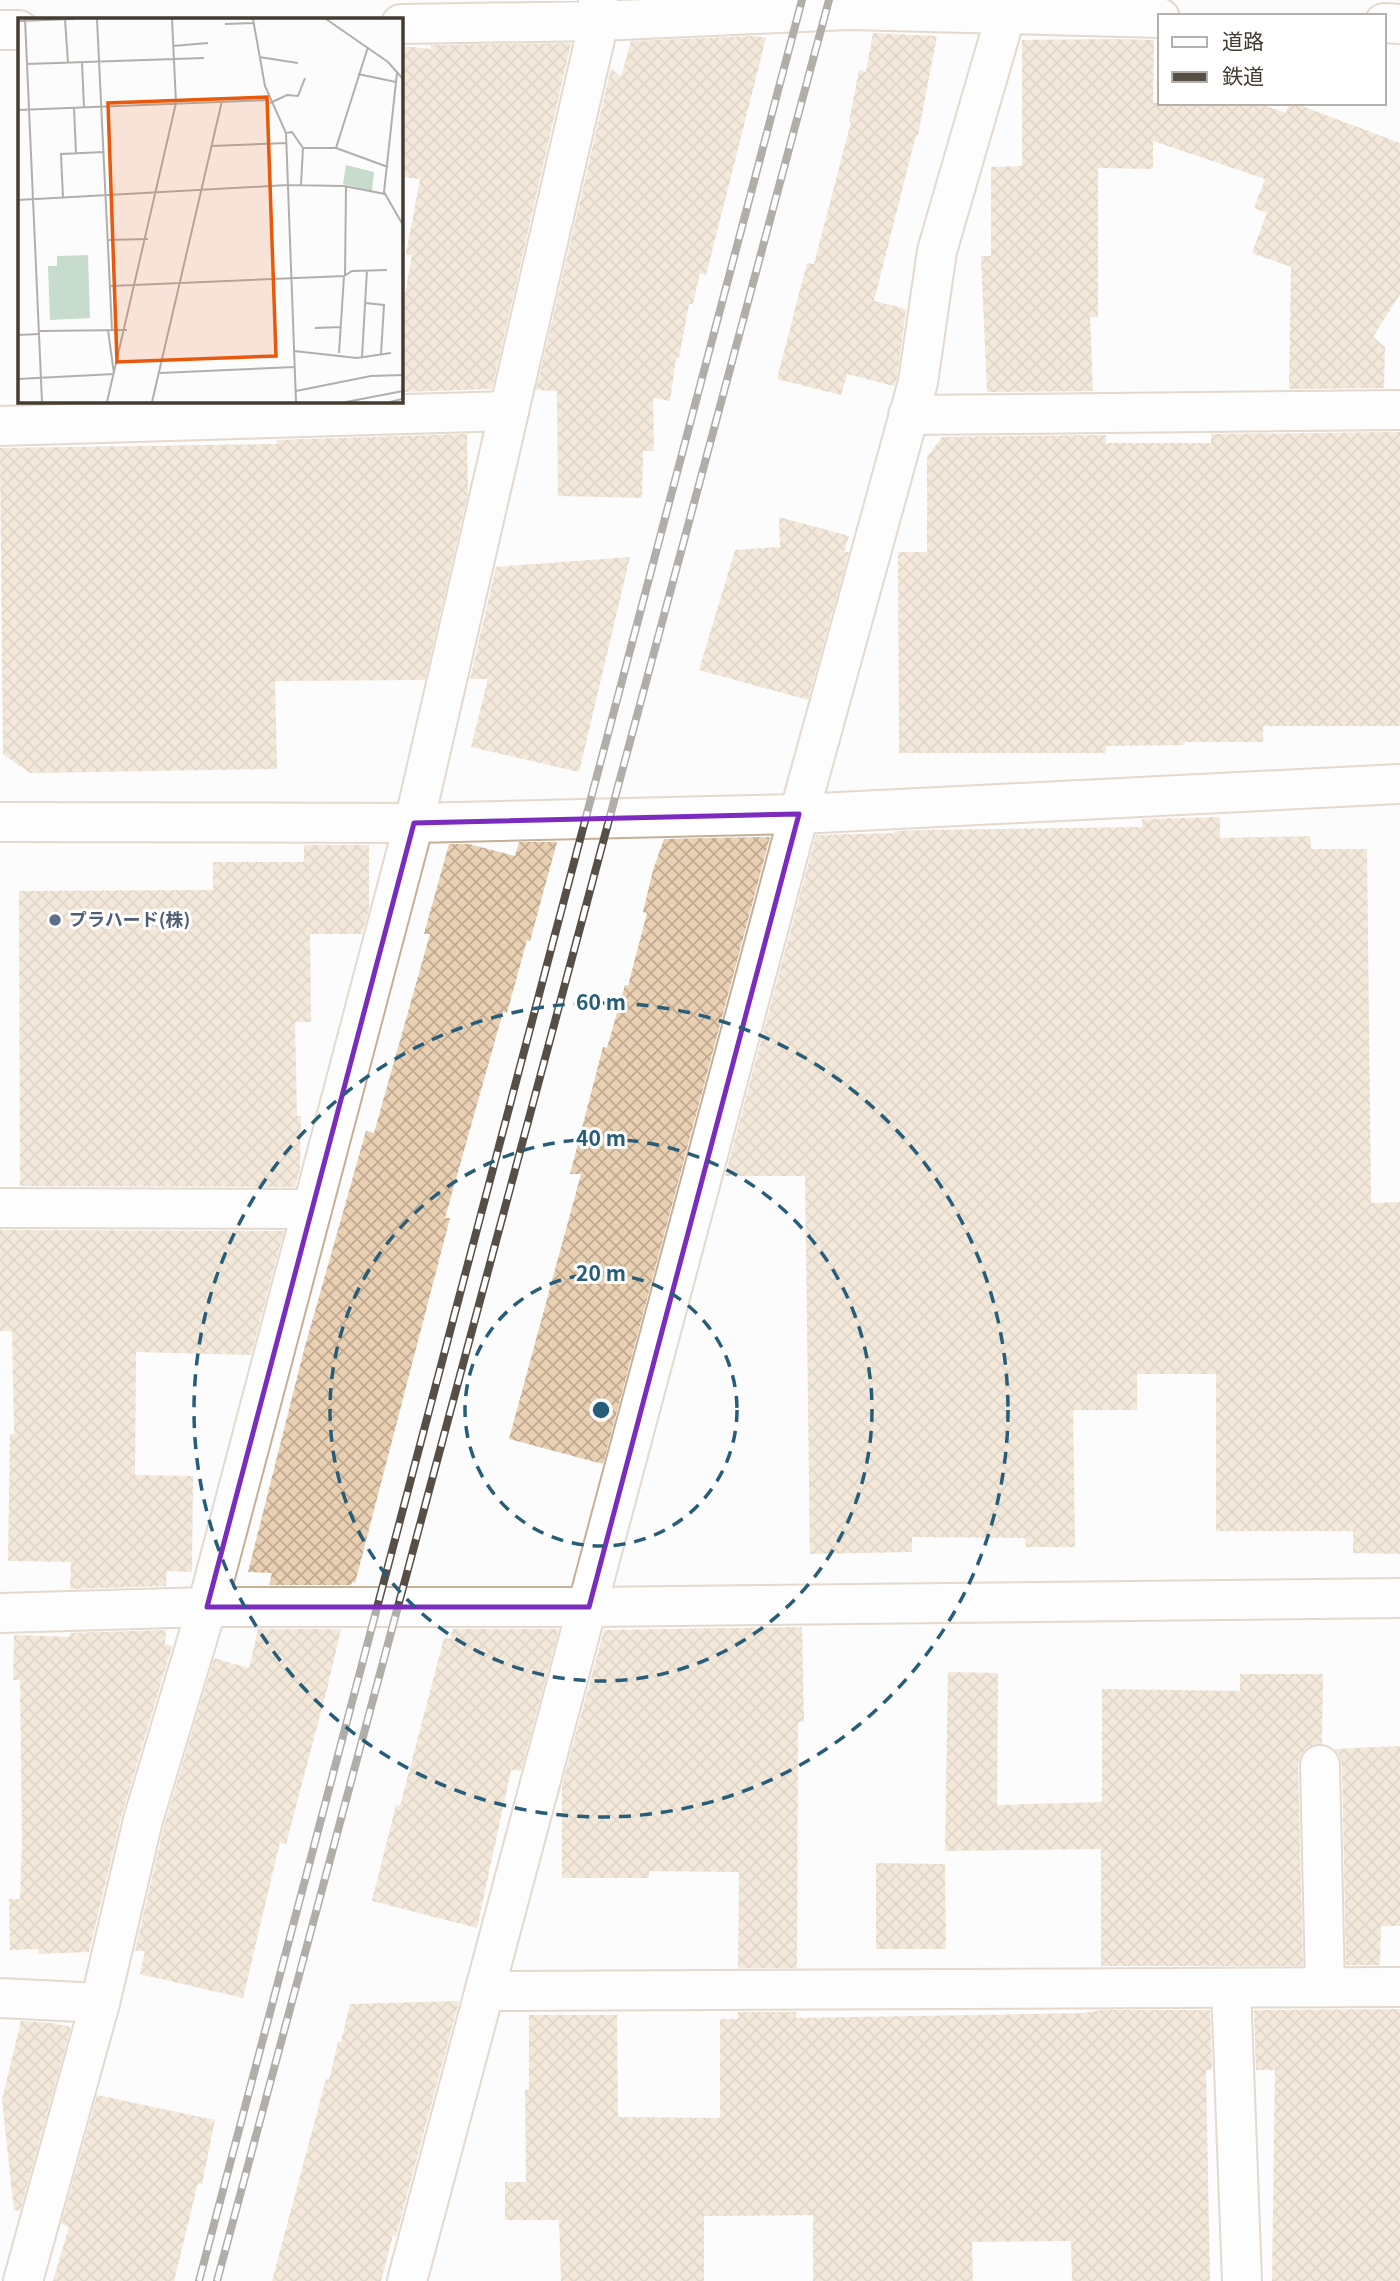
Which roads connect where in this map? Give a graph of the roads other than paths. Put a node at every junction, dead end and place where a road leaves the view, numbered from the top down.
1 (1076, 8) edge
2 (599, 11) edge
3 (1006, 14) junction
4 (1158, 18) edge
5 (402, 24) edge
6 (0, 30) edge
7 (18, 30) edge
8 (1400, 410) edge
9 (509, 411) junction
10 (908, 415) junction
11 (0, 426) edge
12 (1400, 784) edge
13 (799, 814) junction
14 (0, 822) edge
15 (414, 823) junction
16 (0, 1208) edge
17 (312, 1209) junction
18 (1400, 1598) edge
19 (207, 1607) junction
20 (589, 1607) junction
21 (0, 1613) edge
22 (1320, 1765) dead end
23 (1325, 1987) junction
24 (1400, 1987) edge
25 (1231, 1988) junction
26 (486, 1991) junction
27 (0, 1998) edge
28 (100, 2003) junction
29 (23, 2281) edge
30 (407, 2281) edge
31 (1242, 2281) edge

1 - 3 street
1 - 4 street
2 - 3 street
2 - 5 street
2 - 9 street
3 - 10 street
6 - 7 street
8 - 10 street
9 - 11 street
9 - 15 street
10 - 13 street
12 - 13 street
13 - 15 street
13 - 20 street
14 - 15 street
15 - 17 street
16 - 17 street
17 - 19 street
18 - 20 street
19 - 20 street
19 - 21 street
19 - 28 street
20 - 26 street
22 - 23 street
23 - 24 street
23 - 25 street
25 - 26 street
25 - 31 street
26 - 30 street
27 - 28 street
28 - 29 street

